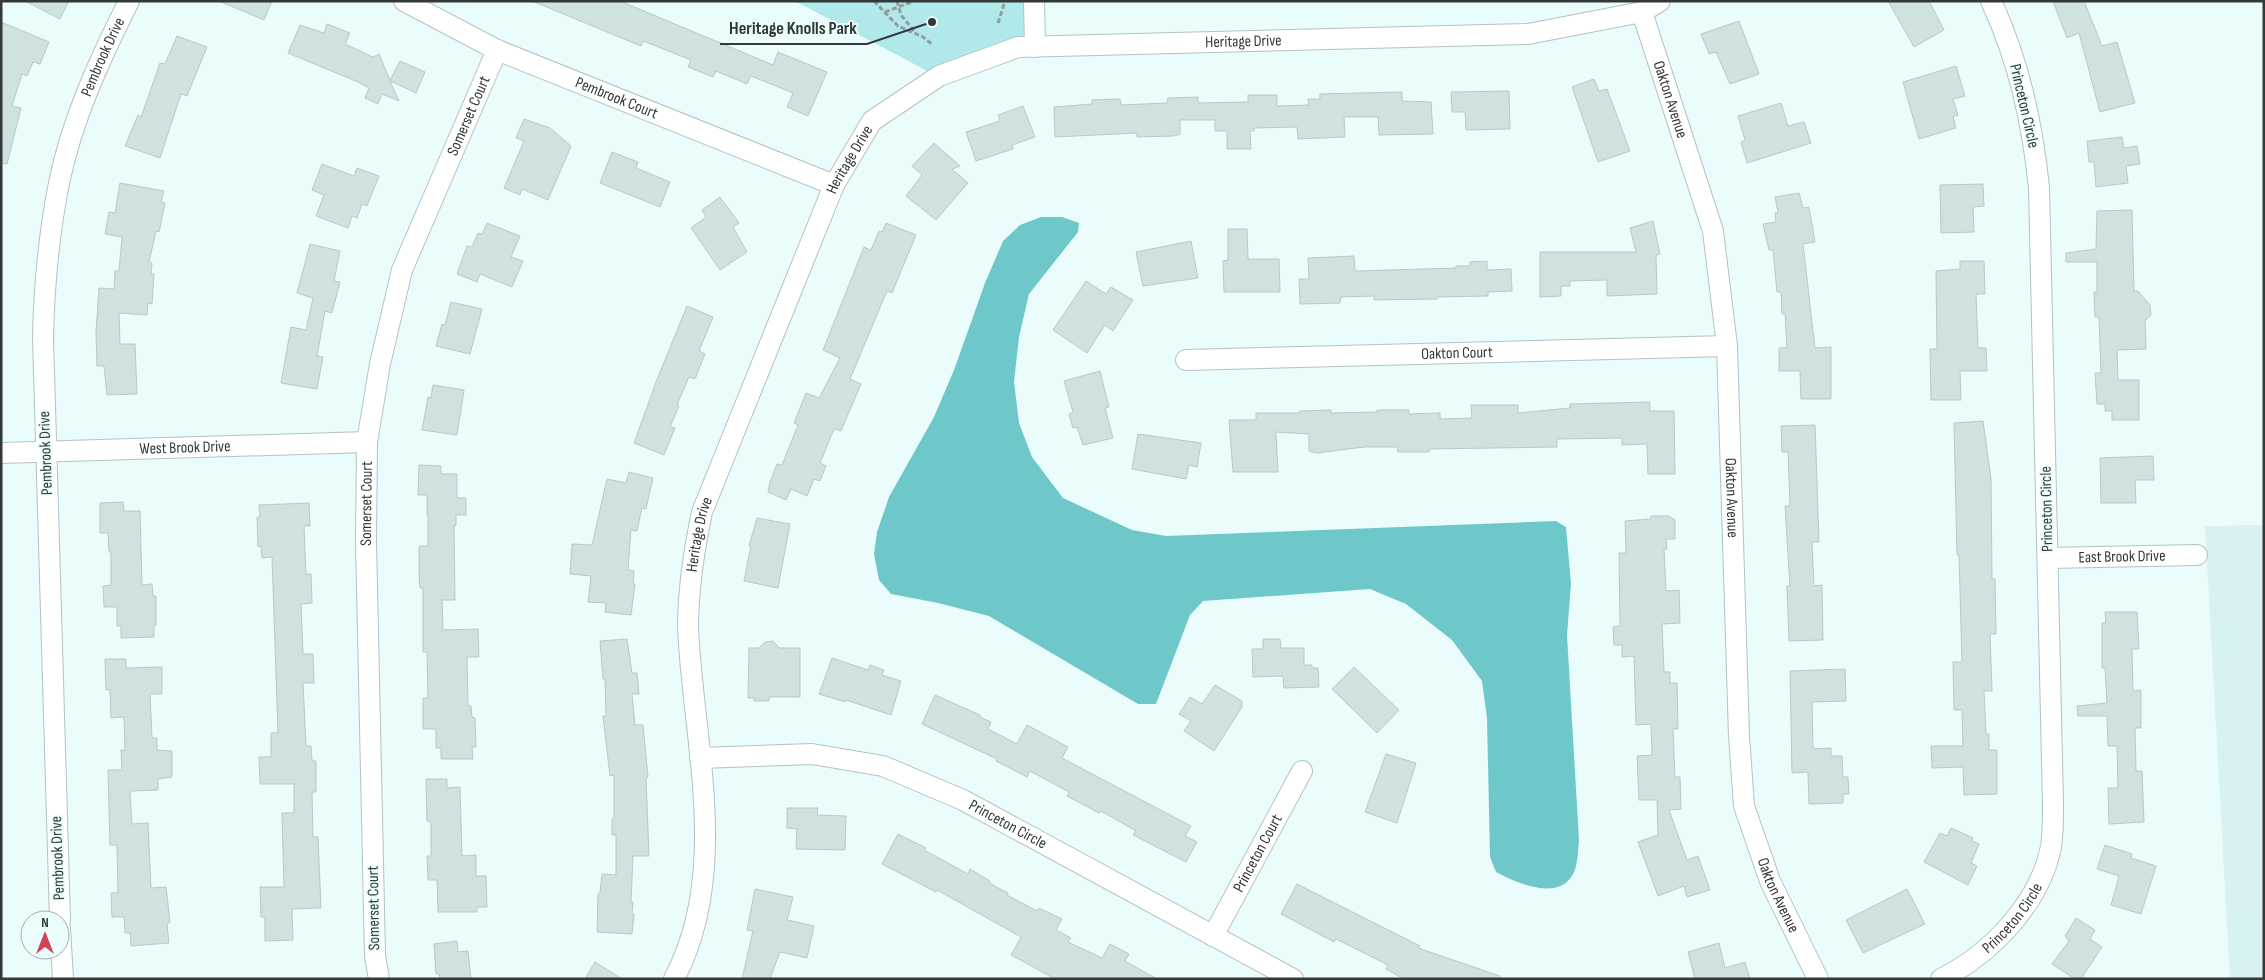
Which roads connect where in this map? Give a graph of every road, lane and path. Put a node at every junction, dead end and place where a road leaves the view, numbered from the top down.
1 (129, 1) edge
2 (404, 1) edge
3 (874, 1) edge
4 (897, 1) edge
5 (914, 1) edge
6 (1005, 1) edge
7 (1034, 1) edge
8 (1660, 1) edge
9 (1991, 1) edge
10 (899, 8) junction
11 (885, 12) junction
12 (1642, 12) junction
13 (998, 23) dead end
14 (916, 33) junction
15 (933, 45) dead end
16 (1035, 47) junction
17 (497, 50) junction
18 (834, 185) junction
19 (1727, 346) junction
20 (1186, 360) dead end
21 (367, 442) junction
22 (46, 451) junction
23 (1, 453) edge
24 (2197, 555) dead end
25 (2048, 558) junction
26 (700, 758) junction
27 (1302, 770) dead end
28 (60, 910) edge
29 (1213, 936) junction
30 (63, 960) edge
31 (64, 979) edge
32 (379, 979) edge
33 (674, 979) edge
34 (1293, 979) edge
35 (1818, 979) edge
36 (1941, 979) edge

1 - 22 street, Pembrook Drive
2 - 17 street, Pembrook Court
3 - 11 path
4 - 10 path
5 - 10 path
6 - 13 path
7 - 16 street
8 - 12 street, Heritage Drive
9 - 25 street, Princeton Circle
10 - 11 path
10 - 14 path
11 - 14 path
12 - 16 street, Heritage Drive
12 - 19 street, Oakton Avenue
14 - 15 path
16 - 18 street, Heritage Drive
17 - 18 street, Pembrook Court
17 - 21 street, Somerset Court
18 - 26 street, Heritage Drive
19 - 20 street, Oakton Court
19 - 35 street, Oakton Avenue
21 - 22 street, West Brook Drive
21 - 32 street, Somerset Court
22 - 23 street, West Brook Drive
22 - 28 street, Pembrook Drive
24 - 25 street, East Brook Drive
25 - 36 street, Princeton Circle
26 - 29 street, Princeton Circle
26 - 33 street, Heritage Drive
27 - 29 street, Princeton Court
29 - 34 street, Princeton Circle
30 - 31 street

